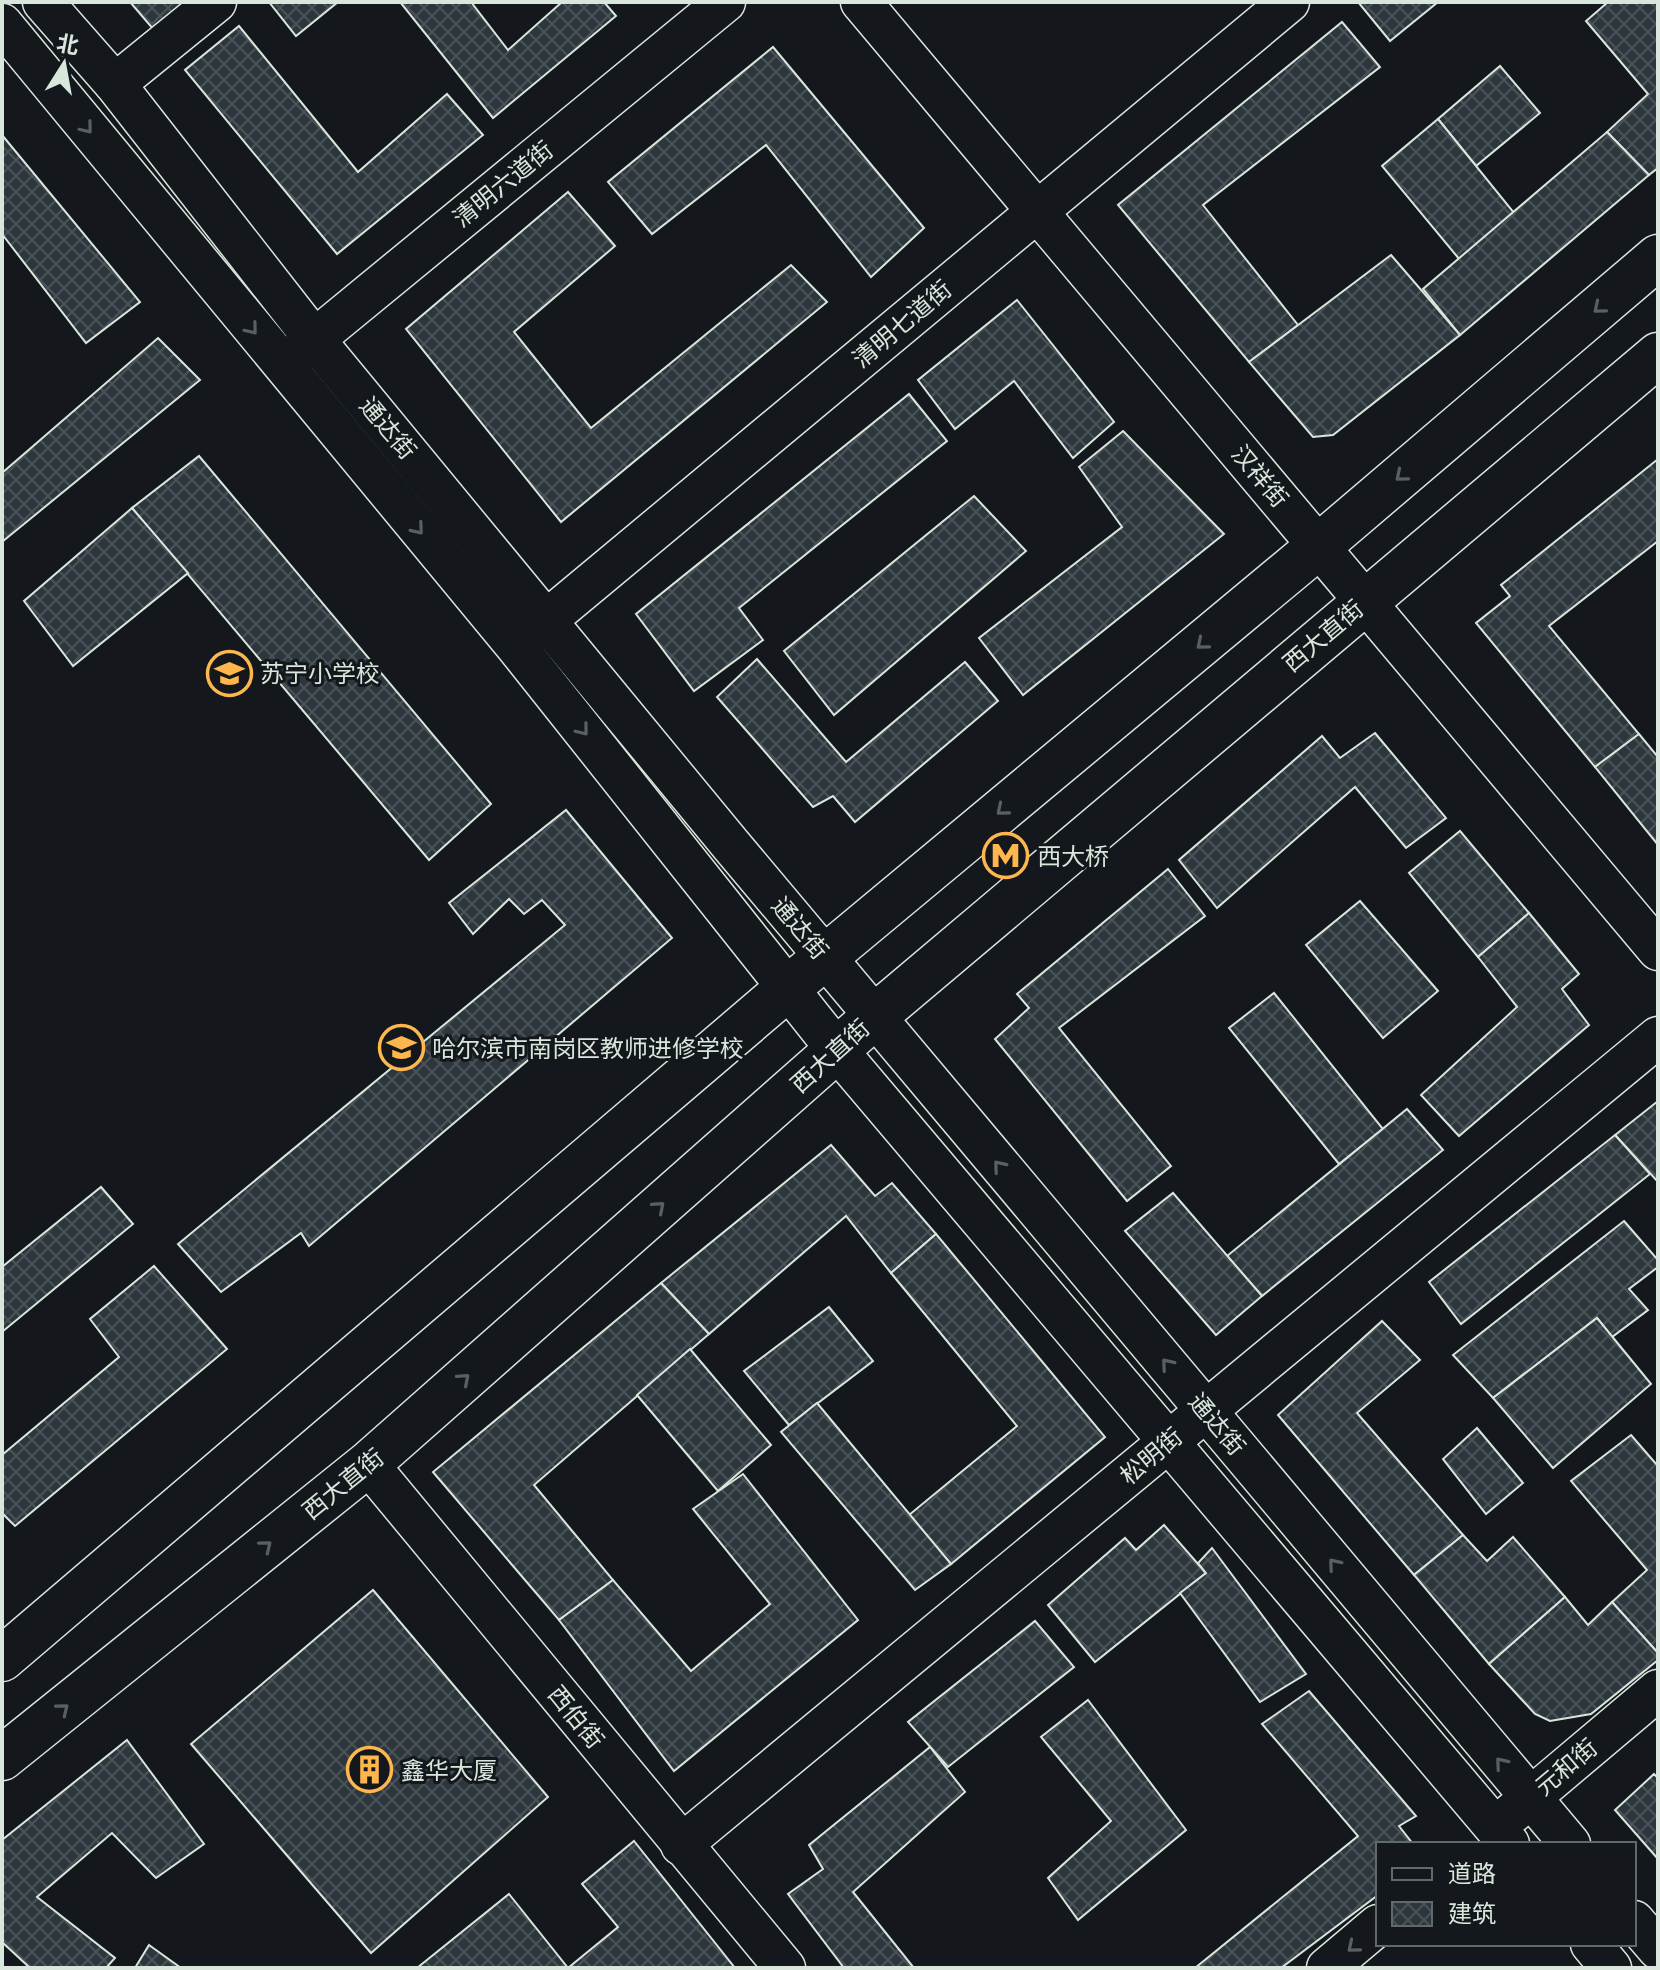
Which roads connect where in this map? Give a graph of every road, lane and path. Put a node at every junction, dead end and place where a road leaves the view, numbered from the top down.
1 (43, 2) edge
2 (216, 2) edge
3 (725, 2) edge
4 (861, 2) edge
5 (1289, 2) edge
6 (2, 24) edge
7 (115, 84) junction
8 (1037, 212) junction
9 (1658, 257) edge
10 (314, 339) junction
11 (1658, 355) edge
12 (281, 366) junction
13 (1319, 546) junction
14 (1364, 601) junction
15 (547, 621) junction
16 (516, 646) junction
17 (1658, 950) edge
18 (825, 957) junction
19 (788, 988) junction
20 (874, 1017) junction
21 (1658, 1037) edge
22 (837, 1050) junction
23 (1206, 1411) junction
24 (1169, 1441) junction
25 (368, 1464) junction
26 (2, 1659) edge
27 (1658, 1690) edge
28 (2, 1758) edge
29 (1530, 1797) junction
30 (1493, 1838) edge
31 (1568, 1842) edge
32 (681, 1845) junction
33 (1636, 1923) edge
34 (1376, 1927) edge
35 (1593, 1946) edge
36 (1658, 1949) edge
37 (785, 1968) edge
38 (1327, 1968) edge
39 (1611, 1968) edge

1 - 7 street, 通达街
2 - 7 street
3 - 10 street, 清明六道街
4 - 8 street, 汉祥街
5 - 8 street, 清明七道街
6 -> 12 street, 通达街
7 - 10 street, 通达街
8 - 13 street, 汉祥街
8 - 15 street, 清明七道街
9 -> 13 main road
10 - 12 street, 清明六道街
10 - 15 street, 通达街
11 - 14 main road, 西大直街
12 -> 16 street, 通达街
13 - 14 street, 汉祥街
13 -> 18 main road
14 - 17 street, 汉祥街
14 - 20 main road, 西大直街
15 - 16 street, 清明七道街
15 - 18 street, 通达街
16 -> 19 street, 通达街
18 - 19 main road
18 - 20 street, 通达街
19 - 22 street, 通达街
19 - 26 main road
20 - 22 main road, 西大直街
23 -> 20 street, 通达街
21 - 23 street, 松明街
22 - 24 street, 通达街
25 -> 22 main road, 西大直街
23 - 24 street, 松明街
29 -> 23 street, 通达街
24 - 30 street, 通达街
24 - 32 street, 松明街
28 -> 25 main road, 西大直街
25 - 32 street, 西伯街
27 - 29 street, 元和街
29 - 30 street, 元和街
29 - 31 street, 通达街
32 - 37 street, 西伯街
33 - 36 street
34 -> 38 street
35 - 39 street

